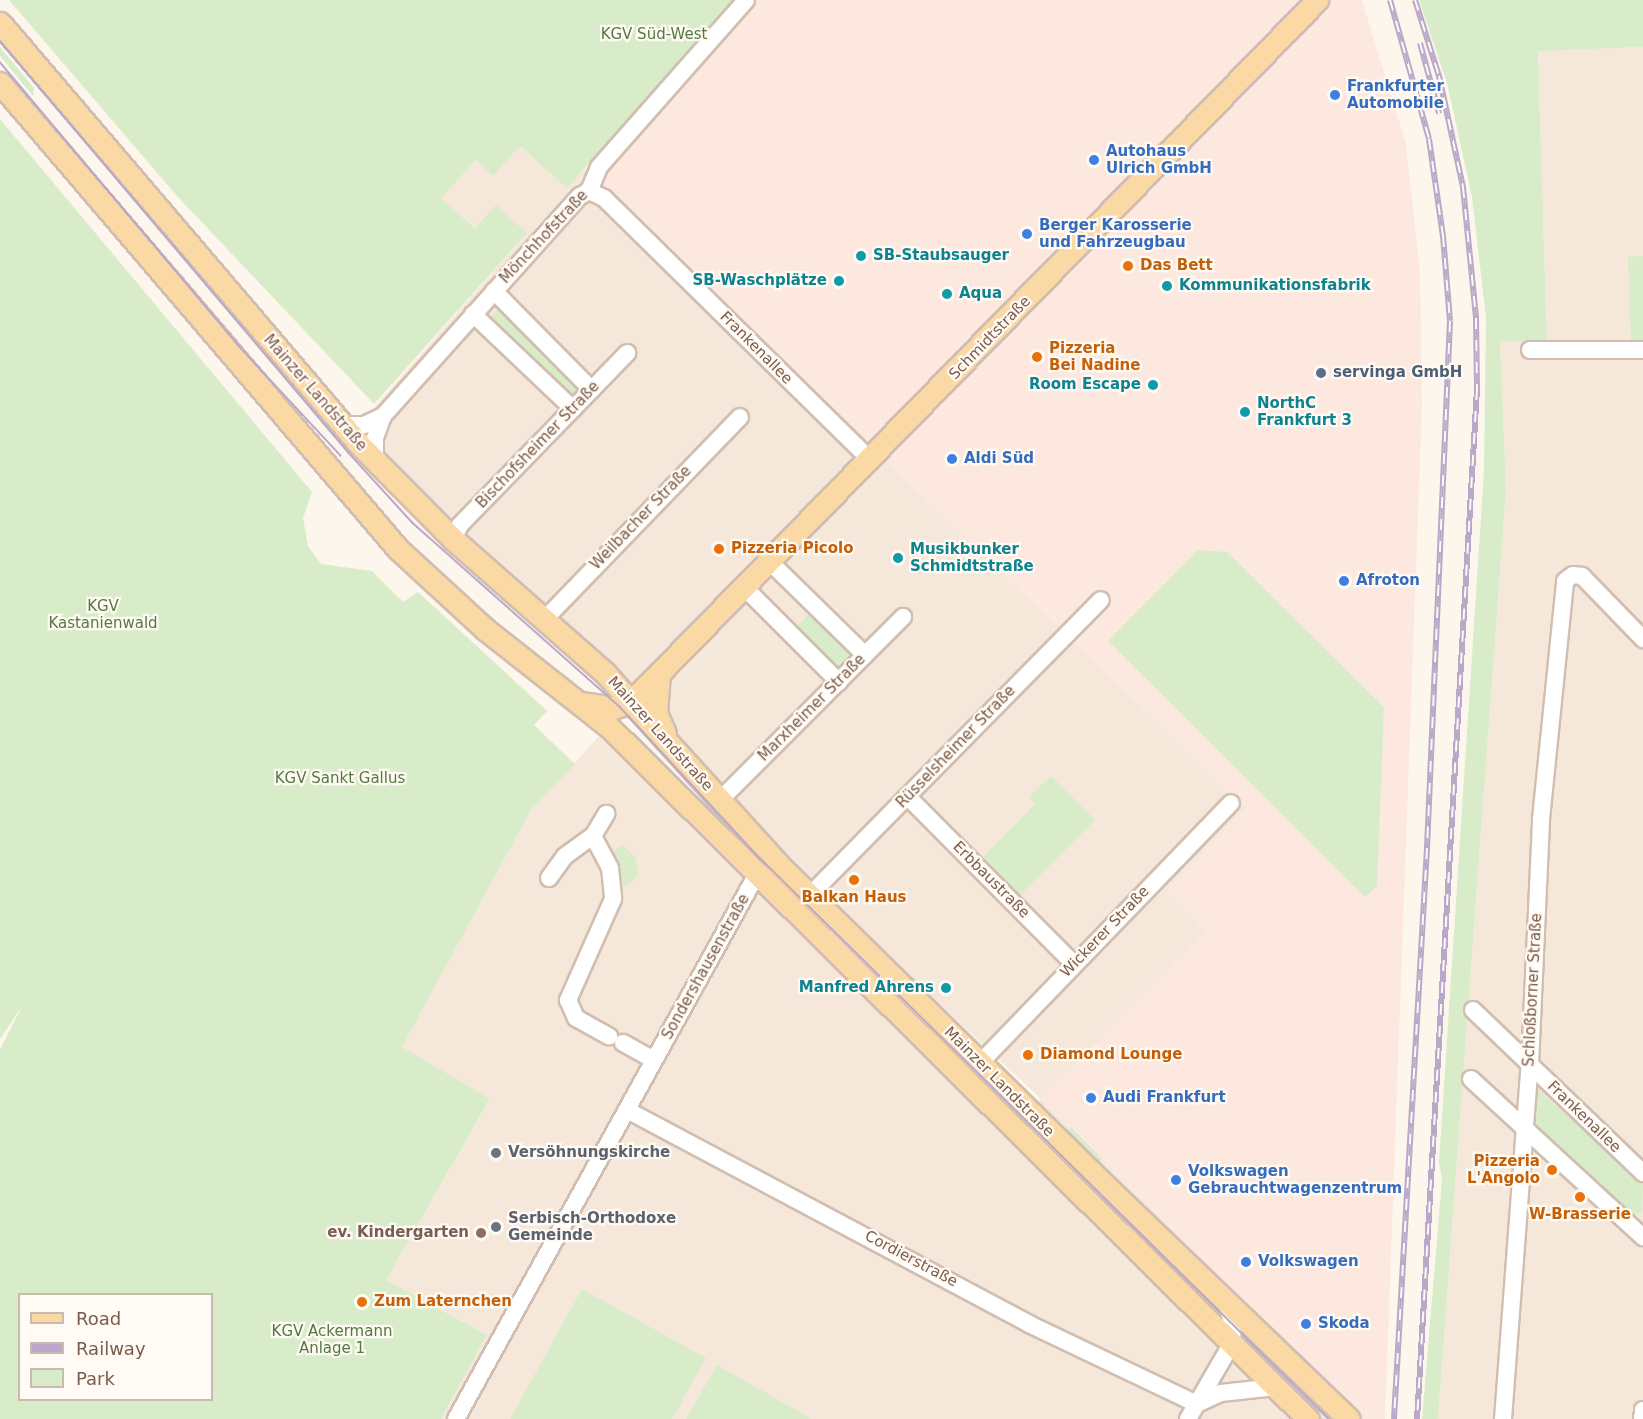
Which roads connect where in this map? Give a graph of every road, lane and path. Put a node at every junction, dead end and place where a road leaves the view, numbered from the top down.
1 (746, 0) edge
2 (1317, 0) edge
3 (0, 23) edge
4 (0, 83) edge
5 (589, 191) junction
6 (494, 291) junction
7 (473, 314) junction
8 (1530, 350) dead end
9 (1643, 350) edge
10 (627, 353) dead end
11 (592, 390) junction
12 (573, 409) junction
13 (383, 416) junction
14 (740, 417) dead end
15 (341, 425) junction
16 (870, 459) junction
17 (375, 461) junction
18 (453, 539) junction
19 (770, 562) junction
20 (745, 588) junction
21 (1101, 600) dead end
22 (903, 617) dead end
23 (544, 620) junction
24 (1643, 639) edge
25 (865, 655) junction
26 (659, 673) junction
27 (839, 682) junction
28 (577, 701) junction
29 (631, 702) junction
30 (670, 743) junction
31 (640, 757) junction
32 (908, 797) junction
33 (720, 800) junction
34 (1231, 803) dead end
35 (606, 814) dead end
36 (592, 836) junction
37 (757, 874) junction
38 (549, 878) dead end
39 (810, 895) junction
40 (1074, 964) junction
41 (1473, 1010) dead end
42 (654, 1060) junction
43 (980, 1063) junction
44 (1530, 1064) junction
45 (1471, 1079) dead end
46 (627, 1110) junction
47 (1523, 1126) junction
48 (1643, 1173) edge
49 (1643, 1237) edge
50 (1226, 1298) junction
51 (1266, 1337) junction
52 (1232, 1344) junction
53 (1276, 1387) junction
54 (1197, 1404) junction
55 (1643, 1410) edge
56 (456, 1419) edge
57 (1188, 1419) edge
58 (1308, 1419) edge
59 (1349, 1419) edge
60 (1503, 1419) edge
61 (1642, 1419) edge

1 - 5 street, Mönchhofstraße
2 - 16 main road, Schmidtstraße
3 - 15 main road, Mainzer Landstraße
4 - 28 main road, Mainzer Landstraße
5 - 6 street, Mönchhofstraße
5 - 16 street, Frankenallee
6 - 7 street, Mönchhofstraße
6 - 11 street
7 - 12 street
7 - 13 street, Mönchhofstraße
8 - 9 street
10 - 11 street, Bischofsheimer Straße
11 - 12 street, Bischofsheimer Straße
12 - 18 street, Bischofsheimer Straße
13 - 15 street
13 - 17 street, Mönchhofstraße
14 - 23 street, Weilbacher Straße
15 - 17 main road, Mainzer Landstraße
16 - 19 main road, Schmidtstraße
17 - 18 main road, Mainzer Landstraße
18 - 23 main road, Mainzer Landstraße
19 - 20 main road, Schmidtstraße
19 - 25 street
20 - 26 main road, Schmidtstraße
20 - 27 street
21 - 32 street, Rüsselsheimer Straße
22 - 25 street, Marxheimer Straße
23 - 29 main road, Mainzer Landstraße
24 - 44 street, Schloßborner Straße
25 - 27 street, Marxheimer Straße
26 - 29 main road, Schmidtstraße
26 - 30 main road
27 - 33 street, Marxheimer Straße
28 - 29 main road
28 - 31 main road, Mainzer Landstraße
29 - 30 main road, Mainzer Landstraße
29 - 31 main road
30 - 33 main road, Mainzer Landstraße
31 - 37 main road, Mainzer Landstraße
32 - 39 street, Rüsselsheimer Straße
32 - 40 street, Erbbaustraße
33 - 39 main road, Mainzer Landstraße
34 - 40 street, Wickerer Straße
35 - 36 street
36 - 38 street
36 - 42 street
37 - 42 street, Sondershausenstraße
37 - 52 main road, Mainzer Landstraße
39 - 43 main road, Mainzer Landstraße
40 - 43 street, Wickerer Straße
41 - 44 street, Frankenallee
42 - 46 street, Sondershausenstraße
43 - 50 main road, Mainzer Landstraße
44 - 47 street, Schloßborner Straße
44 - 48 street, Frankenallee
45 - 47 street
46 - 54 street, Cordierstraße
46 - 56 street, Sondershausenstraße
47 - 49 street
47 - 60 street, Schloßborner Straße
50 - 51 main road, Mainzer Landstraße
50 - 52 street
51 - 52 street
51 - 59 main road, Mainzer Landstraße
52 - 53 main road, Mainzer Landstraße
52 - 54 street
53 - 54 street
53 - 58 main road, Mainzer Landstraße
54 - 57 street
55 - 61 street

